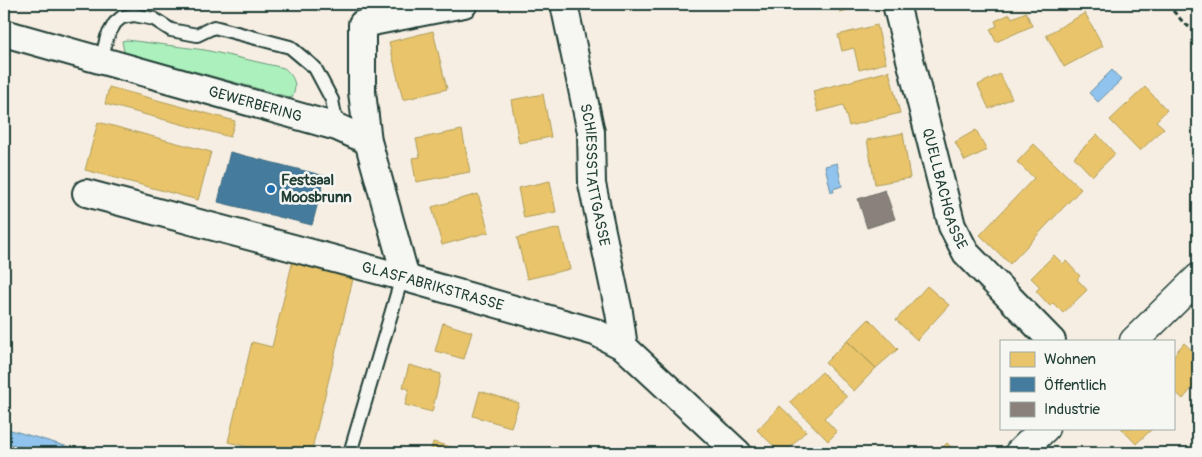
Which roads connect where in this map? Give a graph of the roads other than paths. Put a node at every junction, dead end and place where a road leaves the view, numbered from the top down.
1 (464, 4) edge
2 (564, 4) edge
3 (896, 4) edge
4 (4, 33) edge
5 (101, 61) junction
6 (337, 127) junction
7 (368, 141) junction
8 (86, 193) dead end
9 (404, 277) junction
10 (1198, 278) edge
11 (1051, 340) edge
12 (1135, 340) edge
13 (624, 347) junction
14 (1043, 430) edge
15 (350, 453) edge
16 (738, 453) edge
17 (1019, 453) edge

1 - 7 street
2 - 13 street, SCHIESSSTATTGASSE
3 - 11 street, QUELLBACHGASSE
4 - 5 street, GEWERBERING
5 - 6 street, GEWERBERING
5 - 6 lane
6 - 7 street, GEWERBERING
7 - 9 street
8 - 9 street, GLASFABRIKSTRASSE
9 - 13 street, GLASFABRIKSTRASSE
9 - 15 lane
10 - 12 main road
13 - 16 street, GLASFABRIKSTRASSE
14 - 17 main road

